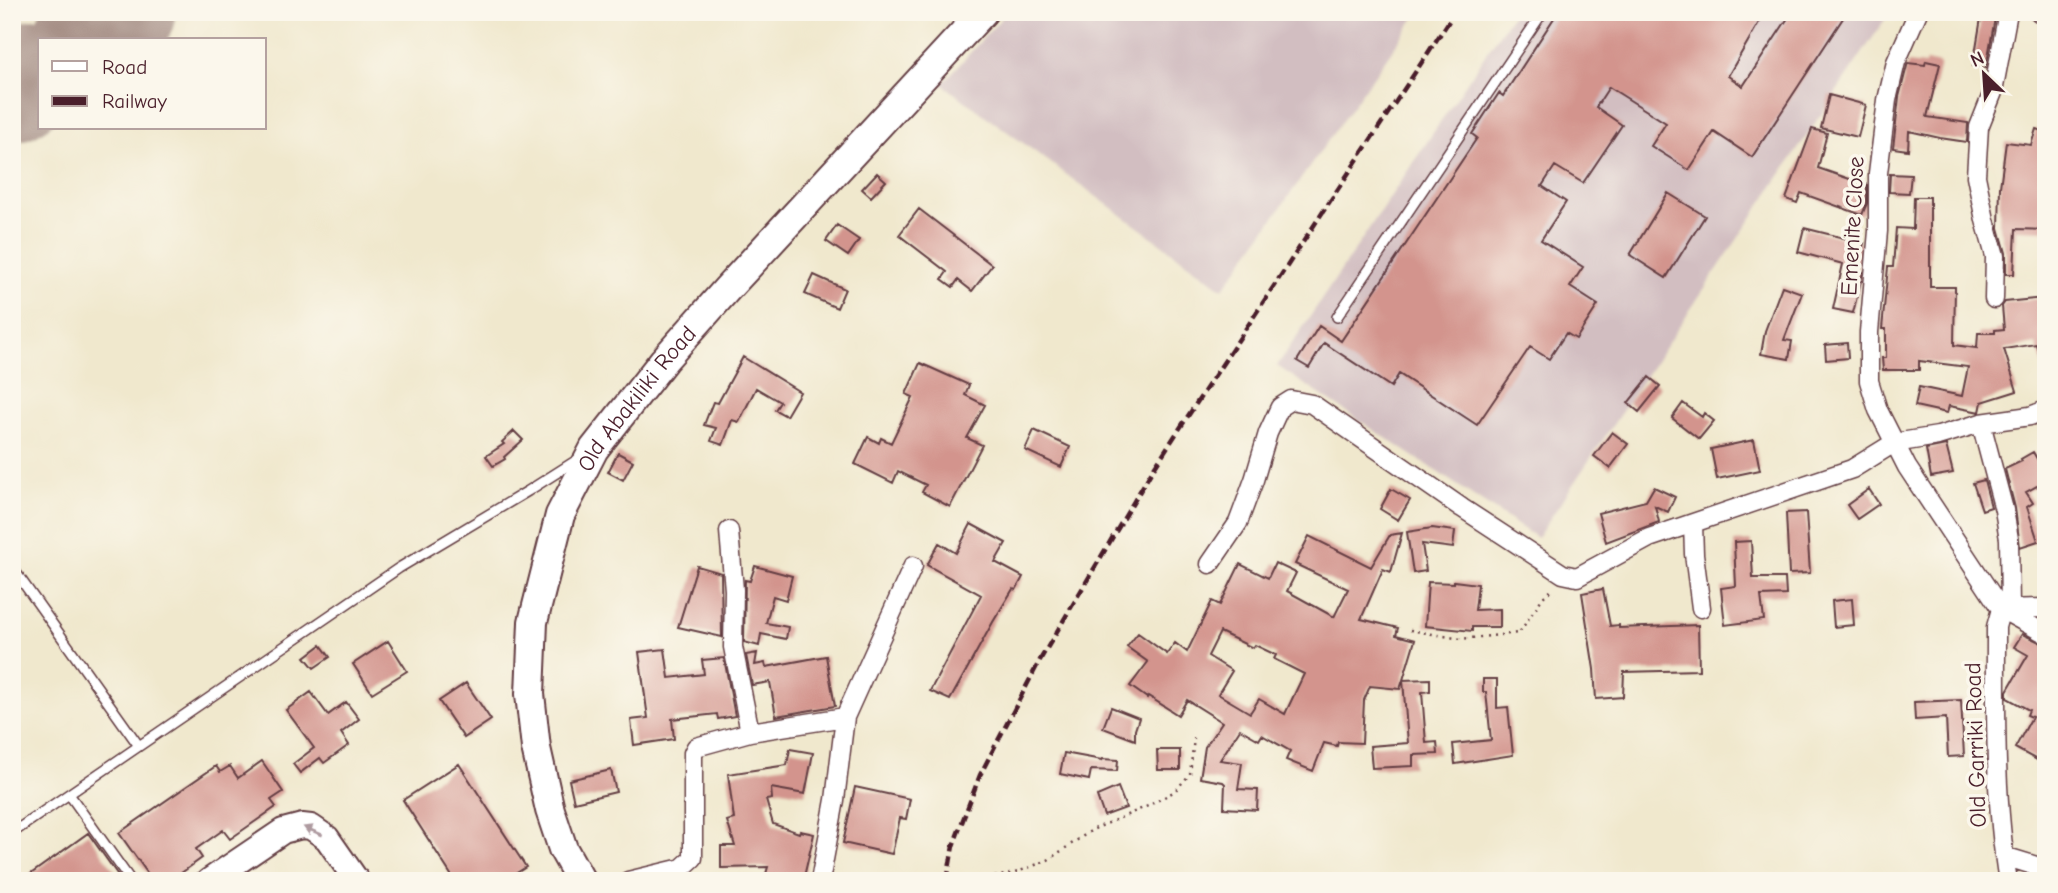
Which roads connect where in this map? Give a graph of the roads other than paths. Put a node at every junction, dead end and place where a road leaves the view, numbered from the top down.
1 (983, 12) edge
2 (1544, 12) edge
3 (1918, 12) edge
4 (2008, 12) edge
5 (2039, 12) edge
6 (2046, 17) edge
7 (1994, 299) dead end
8 (1337, 317) dead end
9 (2046, 410) edge
10 (1981, 423) junction
11 (1894, 443) junction
12 (594, 449) junction
13 (1693, 524) junction
14 (729, 531) dead end
15 (1210, 564) dead end
16 (913, 566) dead end
17 (12, 567) edge
18 (1701, 608) dead end
19 (2005, 608) junction
20 (2046, 608) edge
21 (2046, 634) edge
22 (845, 717) junction
23 (750, 732) junction
24 (139, 746) junction
25 (69, 794) junction
26 (12, 833) edge
27 (2004, 856) junction
28 (2046, 869) edge
29 (131, 881) edge
30 (209, 881) edge
31 (357, 881) edge
32 (581, 881) edge
33 (628, 881) edge
34 (820, 881) edge
35 (2008, 881) edge

1 - 12 main road, Old Abakiliki Road
2 - 8 lane
3 - 11 street, Emenite Close
4 - 7 street
5 - 6 street
9 - 10 street
10 - 11 street
10 - 19 street, Old Garriki Road
11 - 13 street
11 - 19 street, Emenite Close
12 - 24 lane
12 - 32 main road, Old Abakiliki Road
13 - 15 street
13 - 18 street
14 - 23 street
16 - 22 street
17 - 24 lane
19 - 20 street
19 - 21 street
19 - 27 street, Old Garriki Road
22 - 23 street
22 - 34 street
23 - 33 street
24 - 25 lane
25 - 26 lane
25 - 29 lane
27 - 28 street
27 - 35 street, Old Garriki Road
31 -> 30 street

